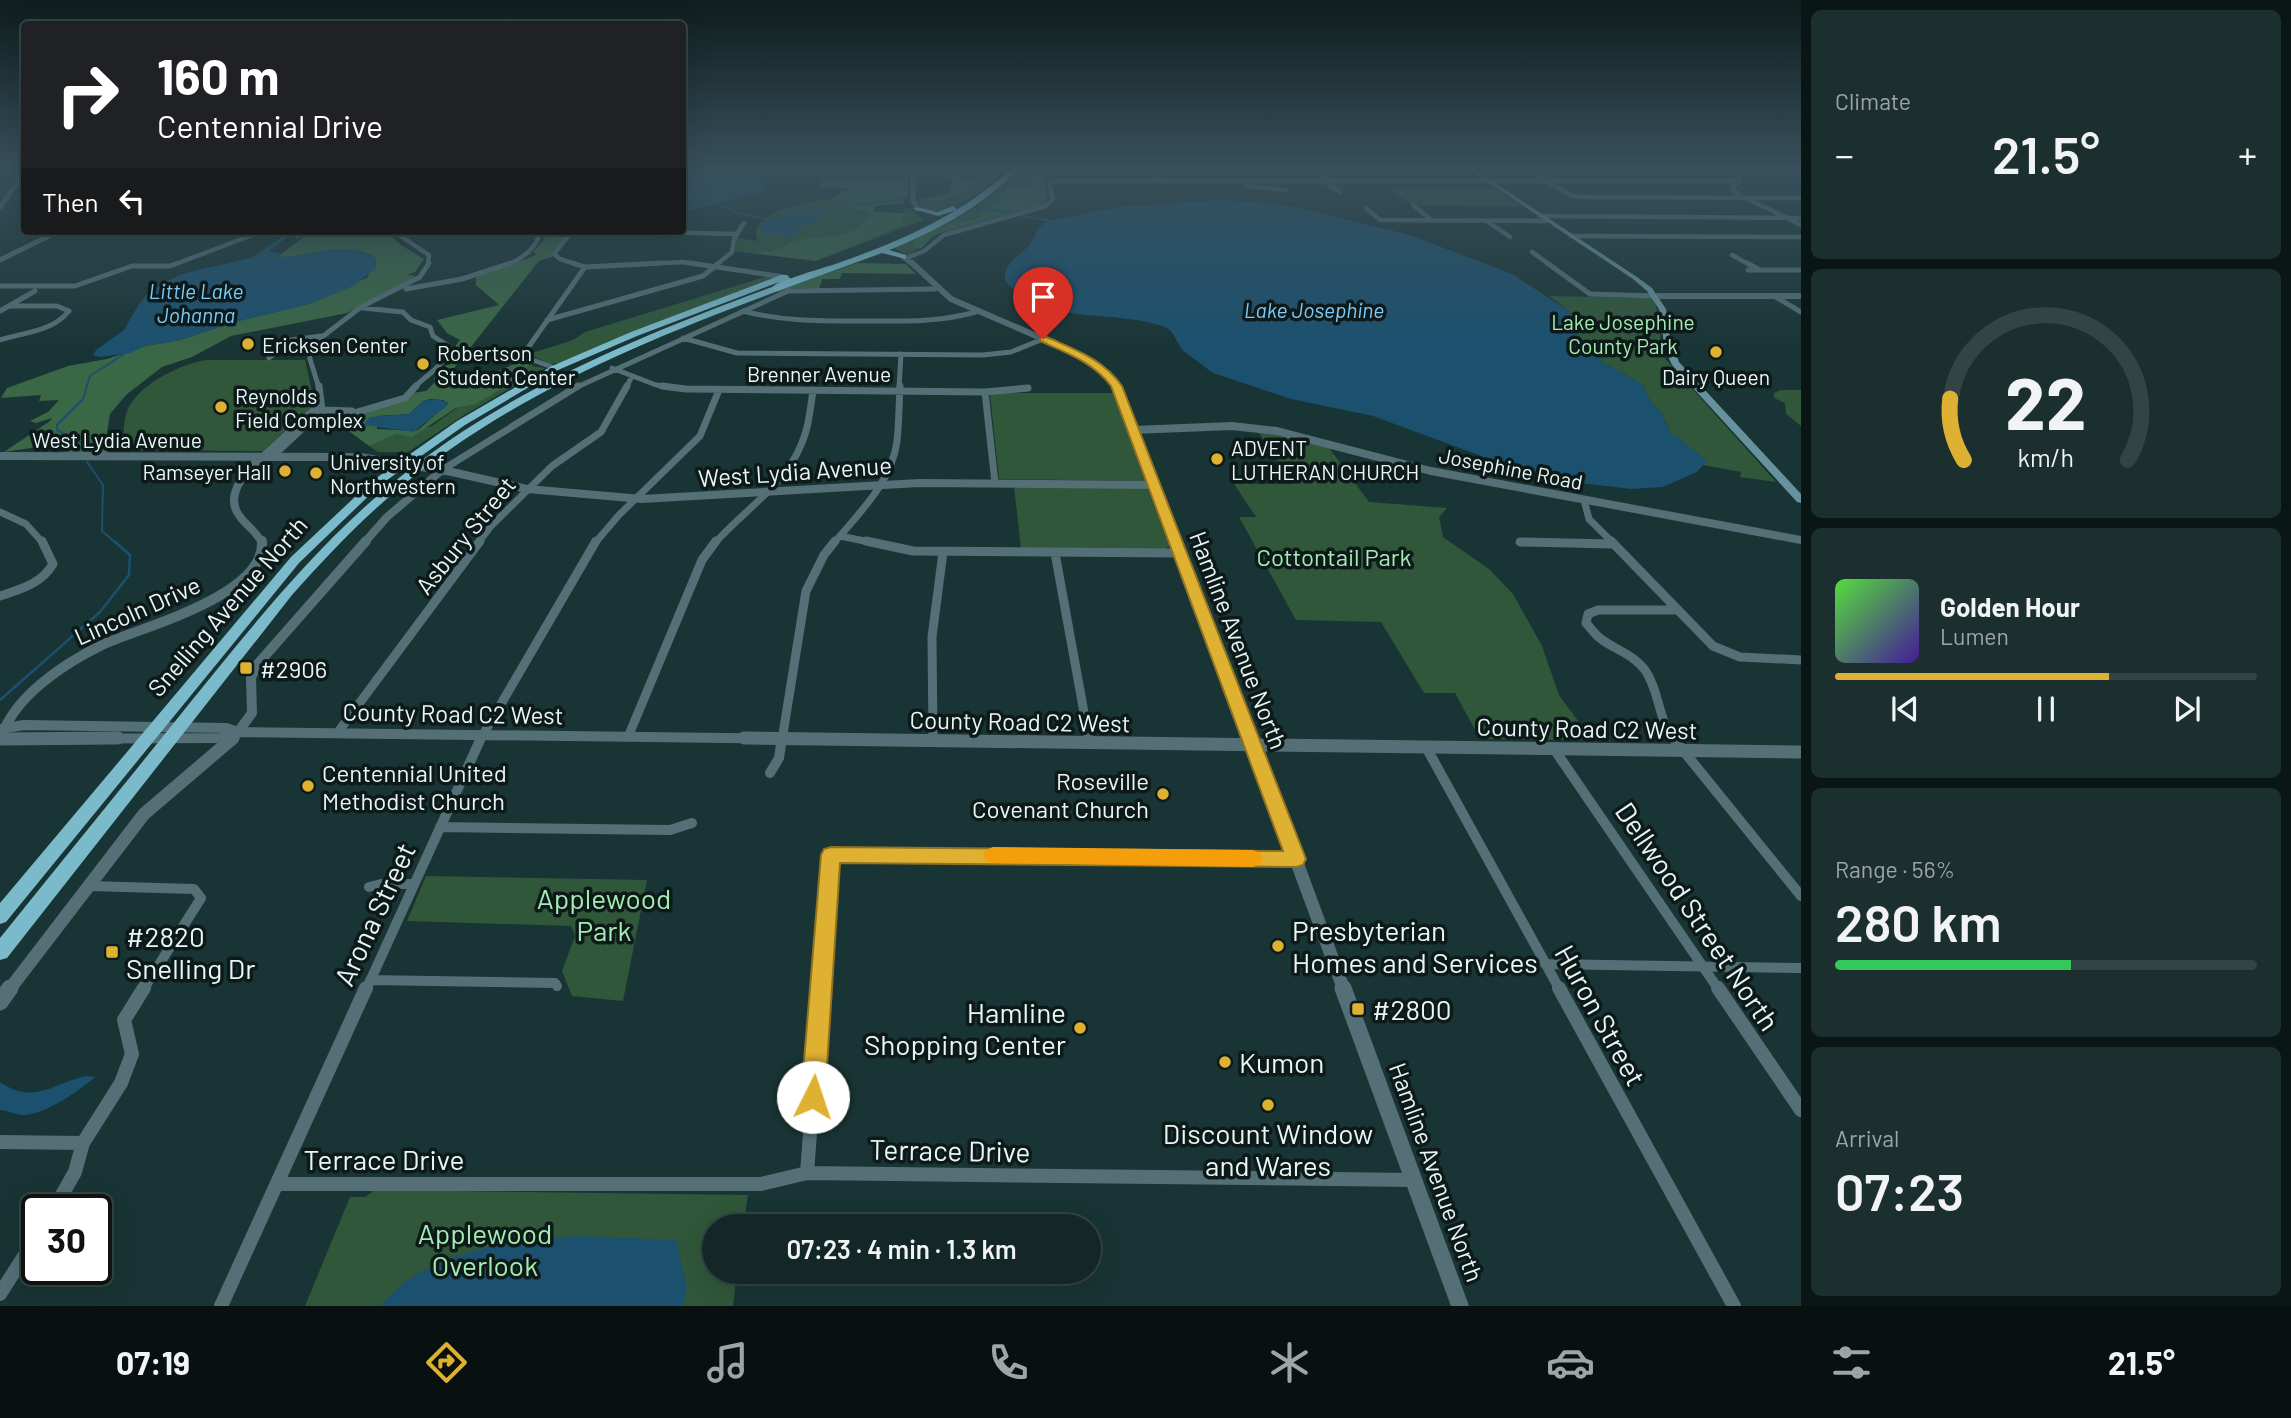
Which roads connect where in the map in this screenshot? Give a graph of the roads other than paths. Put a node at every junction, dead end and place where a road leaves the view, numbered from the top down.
1 (741, 228) edge
2 (912, 228) edge
3 (929, 228) edge
4 (969, 228) edge
5 (1497, 228) edge
6 (1559, 228) edge
7 (686, 233) edge
8 (737, 234) junction
9 (51, 235) edge
10 (252, 235) edge
11 (399, 235) edge
12 (541, 235) edge
13 (569, 235) edge
14 (1571, 236) junction
15 (1510, 237) dead end
16 (1801, 237) edge
17 (889, 245) junction
18 (879, 249) junction
19 (1532, 252) dead end
20 (1732, 255) dead end
21 (905, 257) junction
22 (0, 260) edge
23 (585, 267) junction
24 (716, 268) junction
25 (1748, 270) dead end
26 (1760, 270) junction
27 (1801, 270) edge
28 (784, 277) junction
29 (0, 286) edge
30 (407, 287) junction
31 (775, 289) junction
32 (935, 289) junction
33 (35, 291) dead end
34 (1657, 296) junction
35 (1774, 296) junction
36 (1801, 296) edge
37 (10, 306) junction
38 (361, 307) junction
39 (0, 311) edge
40 (743, 312) junction
41 (1801, 312) edge
42 (976, 313) junction
43 (547, 320) junction
44 (321, 336) junction
45 (682, 338) junction
46 (1043, 339) junction
47 (0, 340) edge
48 (901, 354) junction
49 (269, 358) dead end
50 (555, 368) junction
51 (612, 368) junction
52 (632, 376) junction
53 (1028, 388) dead end
54 (719, 390) junction
55 (813, 391) junction
56 (898, 391) junction
57 (985, 392) junction
58 (321, 407) junction
59 (360, 411) junction
60 (330, 420) dead end
61 (1133, 430) junction
62 (0, 456) edge
63 (267, 457) junction
64 (401, 464) junction
65 (418, 466) junction
66 (442, 470) junction
67 (995, 483) junction
68 (882, 484) junction
69 (1153, 485) junction
70 (527, 489) junction
71 (763, 492) junction
72 (636, 498) junction
73 (1584, 500) junction
74 (1801, 500) edge
75 (0, 512) edge
76 (840, 536) junction
77 (1801, 540) edge
78 (1520, 542) dead end
79 (1613, 544) junction
80 (943, 552) junction
81 (1055, 553) junction
82 (1178, 553) junction
83 (0, 597) edge
84 (1676, 610) junction
85 (1801, 660) edge
86 (239, 732) junction
87 (338, 732) junction
88 (149, 733) junction
89 (173, 733) junction
90 (1, 734) edge
91 (483, 734) junction
92 (628, 737) junction
93 (782, 739) junction
94 (933, 741) junction
95 (1089, 743) junction
96 (1254, 745) junction
97 (1426, 747) junction
98 (1554, 749) junction
99 (1681, 750) junction
100 (1801, 752) edge
101 (770, 773) dead end
102 (692, 823) dead end
103 (440, 827) junction
104 (1296, 859) junction
105 (414, 884) junction
106 (89, 886) junction
107 (369, 887) dead end
108 (1801, 896) edge
109 (0, 916) edge
110 (0, 952) edge
111 (1545, 964) junction
112 (1703, 966) junction
113 (1801, 968) edge
114 (370, 980) junction
115 (557, 986) dead end
116 (0, 1002) edge
117 (1801, 1110) edge
118 (0, 1142) edge
119 (83, 1143) junction
120 (807, 1173) junction
121 (1414, 1180) junction
122 (277, 1184) junction
123 (63, 1194) edge
124 (21, 1261) edge
125 (0, 1294) edge
126 (221, 1306) edge
127 (1460, 1306) edge
128 (1734, 1306) edge

1 - 8 street
2 - 28 highway, Snelling Avenue North
3 - 17 highway
4 - 21 street
5 - 15 street
6 - 14 main road
7 - 8 street
8 - 24 street
9 - 22 street
10 - 29 street
11 - 30 street
12 - 30 street
13 - 23 street
14 - 16 street
14 - 34 main road
17 - 18 highway, Snelling Avenue North
17 - 21 highway
18 - 21 highway
18 - 31 highway, Snelling Avenue North
19 - 34 street
20 - 26 street
21 - 32 street, Hamline Avenue North
23 - 24 street
23 - 43 street
24 - 28 street
24 - 43 street
25 - 26 street
26 - 27 street
28 - 31 highway
28 - 50 highway, Snelling Avenue North
30 - 38 street
31 - 65 highway, Snelling Avenue North
32 - 40 street
32 - 42 street, Hamline Avenue North
33 - 37 street
34 - 35 street
34 - 74 main road
35 - 36 street
35 - 41 street
37 - 39 street
37 - 47 street
38 - 44 street
38 - 59 street
40 - 42 street
40 - 45 street
42 - 46 street, Hamline Avenue North
43 - 50 street
44 - 49 street
44 - 58 street
45 - 48 street
45 - 51 street
46 - 48 street
46 - 61 street, Hamline Avenue North
48 - 56 street
50 - 64 highway, Snelling Avenue North
51 - 52 street, Brenner Avenue
51 - 66 street
52 - 54 street, Brenner Avenue
52 - 70 street, Asbury Street
53 - 57 street, Brenner Avenue
54 - 55 street, Brenner Avenue
54 - 72 street, Arona Street
55 - 56 street, Brenner Avenue
55 - 71 street
56 - 57 street, Brenner Avenue
56 - 68 street
57 - 67 street
58 - 59 street
58 - 63 street
59 - 60 street
61 - 69 street, Hamline Avenue North
61 - 73 street, Josephine Road
62 - 63 street, West Lydia Avenue
63 - 64 street, West Lydia Avenue
63 - 90 street, Lincoln Drive
64 - 65 street, West Lydia Avenue
64 - 88 highway, Snelling Avenue North
65 - 66 street, West Lydia Avenue
65 - 89 highway, Snelling Avenue North
66 - 70 street, West Lydia Avenue
66 - 86 street
67 - 68 street, West Lydia Avenue
67 - 69 street, West Lydia Avenue
68 - 71 street, West Lydia Avenue
68 - 76 street
69 - 82 street, Hamline Avenue North
70 - 72 street, West Lydia Avenue
70 - 87 street, Asbury Street
71 - 72 street, West Lydia Avenue
71 - 92 street
72 - 91 street, Arona Street
73 - 77 street, Josephine Road
73 - 79 street
75 - 83 street
76 - 80 street
76 - 93 street
78 - 79 street
79 - 84 street
80 - 81 street
80 - 94 street
81 - 82 street
81 - 95 street
82 - 96 street, Hamline Avenue North
84 - 85 street
84 - 99 street
86 - 87 street, County Road C2 West
86 - 89 street, County Road C2 West
86 - 106 street
87 - 91 street, County Road C2 West
88 - 89 street, County Road C2 West
88 - 90 street, County Road C2 West
88 - 109 highway, Snelling Avenue North
89 - 110 highway, Snelling Avenue North
91 - 92 street, County Road C2 West
91 - 103 street, Arona Street
92 - 93 street, County Road C2 West
93 - 94 street, County Road C2 West
93 - 101 street
94 - 95 street, County Road C2 West
95 - 96 street, County Road C2 West
96 - 97 street, County Road C2 West
96 - 104 street, Hamline Avenue North
97 - 98 street, County Road C2 West
97 - 111 street, Huron Street
98 - 99 street, County Road C2 West
98 - 112 street, Dellwood Street North
99 - 100 street, County Road C2 West
99 - 108 street
102 - 103 street
103 - 105 street, Arona Street
104 - 120 street
104 - 121 street, Hamline Avenue North
105 - 107 street
105 - 114 street, Arona Street
106 - 116 street
106 - 119 street
111 - 112 street
111 - 128 street, Huron Street
112 - 113 street
112 - 117 street, Dellwood Street North
114 - 115 street
114 - 122 street, Arona Street
118 - 119 street
119 - 123 street
120 - 121 street, Terrace Drive
120 - 122 street, Terrace Drive
121 - 127 street, Hamline Avenue North
122 - 126 street, Arona Street
124 - 125 street

